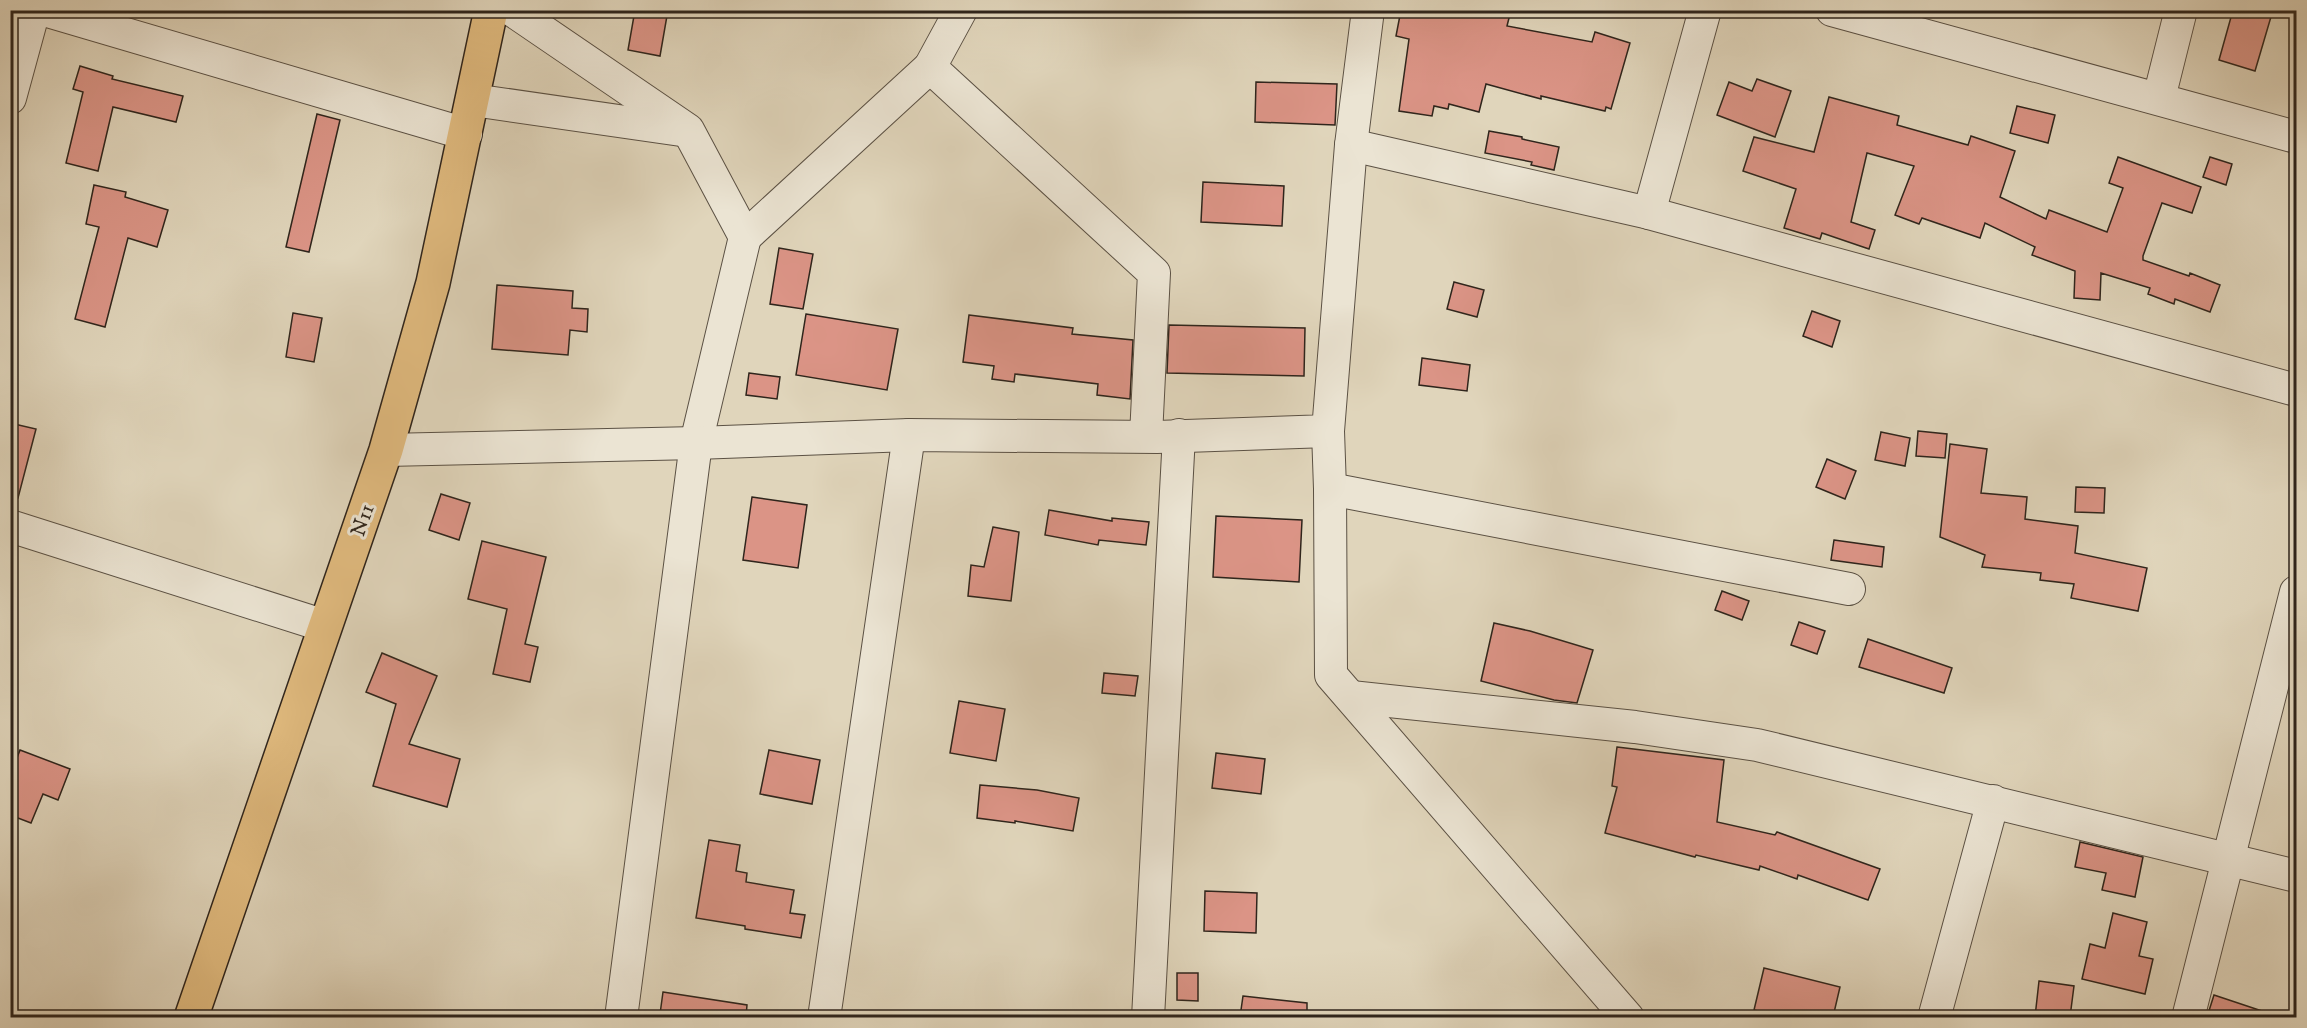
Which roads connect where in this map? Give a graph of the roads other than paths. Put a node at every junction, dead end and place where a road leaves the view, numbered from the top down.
1 (34, 10) edge
2 (44, 10) edge
3 (491, 10) edge
4 (512, 10) edge
5 (962, 10) edge
6 (1368, 10) edge
7 (1705, 10) edge
8 (1832, 10) edge
9 (2181, 10) edge
10 (930, 67) junction
11 (10, 98) edge
12 (2159, 98) junction
13 (473, 100) junction
14 (688, 130) junction
15 (466, 134) junction
16 (2296, 137) edge
17 (1351, 145) junction
18 (1648, 213) junction
19 (745, 237) junction
20 (2296, 390) edge
21 (1328, 430) junction
22 (909, 435) junction
23 (1179, 435) junction
24 (1146, 436) junction
25 (696, 443) junction
26 (386, 450) junction
27 (1330, 489) junction
28 (10, 526) edge
29 (1849, 589) dead end
30 (2296, 591) edge
31 (325, 626) junction
32 (1351, 697) junction
33 (1993, 801) junction
34 (2228, 858) junction
35 (2296, 876) edge
36 (191, 1017) edge
37 (621, 1017) edge
38 (824, 1017) edge
39 (1148, 1017) edge
40 (1628, 1017) edge
41 (1934, 1017) edge
42 (2188, 1017) edge

1 - 11 street
2 - 15 street
3 - 13 main road, N11
4 - 14 street
5 - 10 street
6 - 17 street
7 - 18 street
8 - 12 street
9 - 12 street
10 - 19 street
10 - 24 street
12 - 16 street
13 - 14 street
13 - 15 main road, N11
14 - 19 street
15 - 26 main road, N11
17 - 18 street
17 - 21 street
18 - 20 street
19 - 25 street
21 - 23 street
21 - 27 street
22 - 24 street
22 - 25 street
22 - 38 street
23 - 24 street
23 - 39 street
25 - 26 street
25 - 37 street
26 - 31 main road, N11
27 - 29 street
27 - 32 street
28 - 31 street
30 - 34 street
31 - 36 main road, N11
32 - 33 street
32 - 40 street
33 - 34 street
33 - 41 street
34 - 35 street
34 - 42 street

